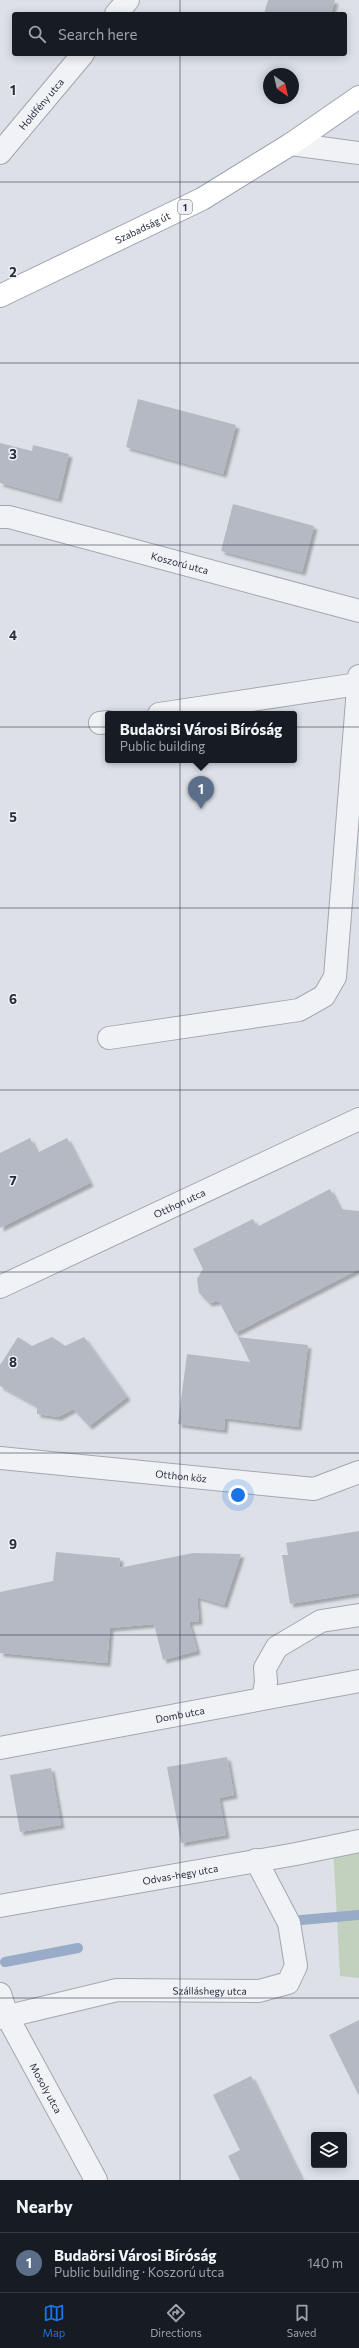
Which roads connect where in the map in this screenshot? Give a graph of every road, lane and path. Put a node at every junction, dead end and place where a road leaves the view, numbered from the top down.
1 (128, 0) edge
2 (118, 12) edge
3 (81, 56) edge
4 (359, 97) edge
5 (291, 144) junction
6 (0, 153) edge
7 (359, 153) edge
8 (0, 296) edge
9 (0, 516) edge
10 (359, 611) edge
11 (358, 680) edge
12 (177, 711) edge
13 (109, 1038) dead end
14 (359, 1119) edge
15 (0, 1287) edge
16 (0, 1458) edge
17 (359, 1472) edge
18 (359, 1615) edge
19 (359, 1681) edge
20 (263, 1698) junction
21 (0, 1748) edge
22 (359, 1841) edge
23 (256, 1860) junction
24 (0, 1906) edge
25 (0, 1994) edge
26 (4, 2018) edge
27 (96, 2180) edge

1 - 2 street
3 - 6 street, Holdfény utca
4 - 5 main road, Szabadság út / 1
5 - 7 street
5 - 8 main road, Szabadság út / 1
9 - 10 street, Koszorú utca
11 - 12 street
11 - 13 street
14 - 15 street, Otthon utca
16 - 17 street, Otthon köz
18 - 20 street
19 - 20 street, Domb utca
20 - 21 street, Domb utca
22 - 23 street, Odvas-hegy utca
23 - 24 street, Odvas-hegy utca
23 - 26 street, Szálláshegy utca
25 - 26 street, Mosoly utca
26 - 27 street, Mosoly utca

